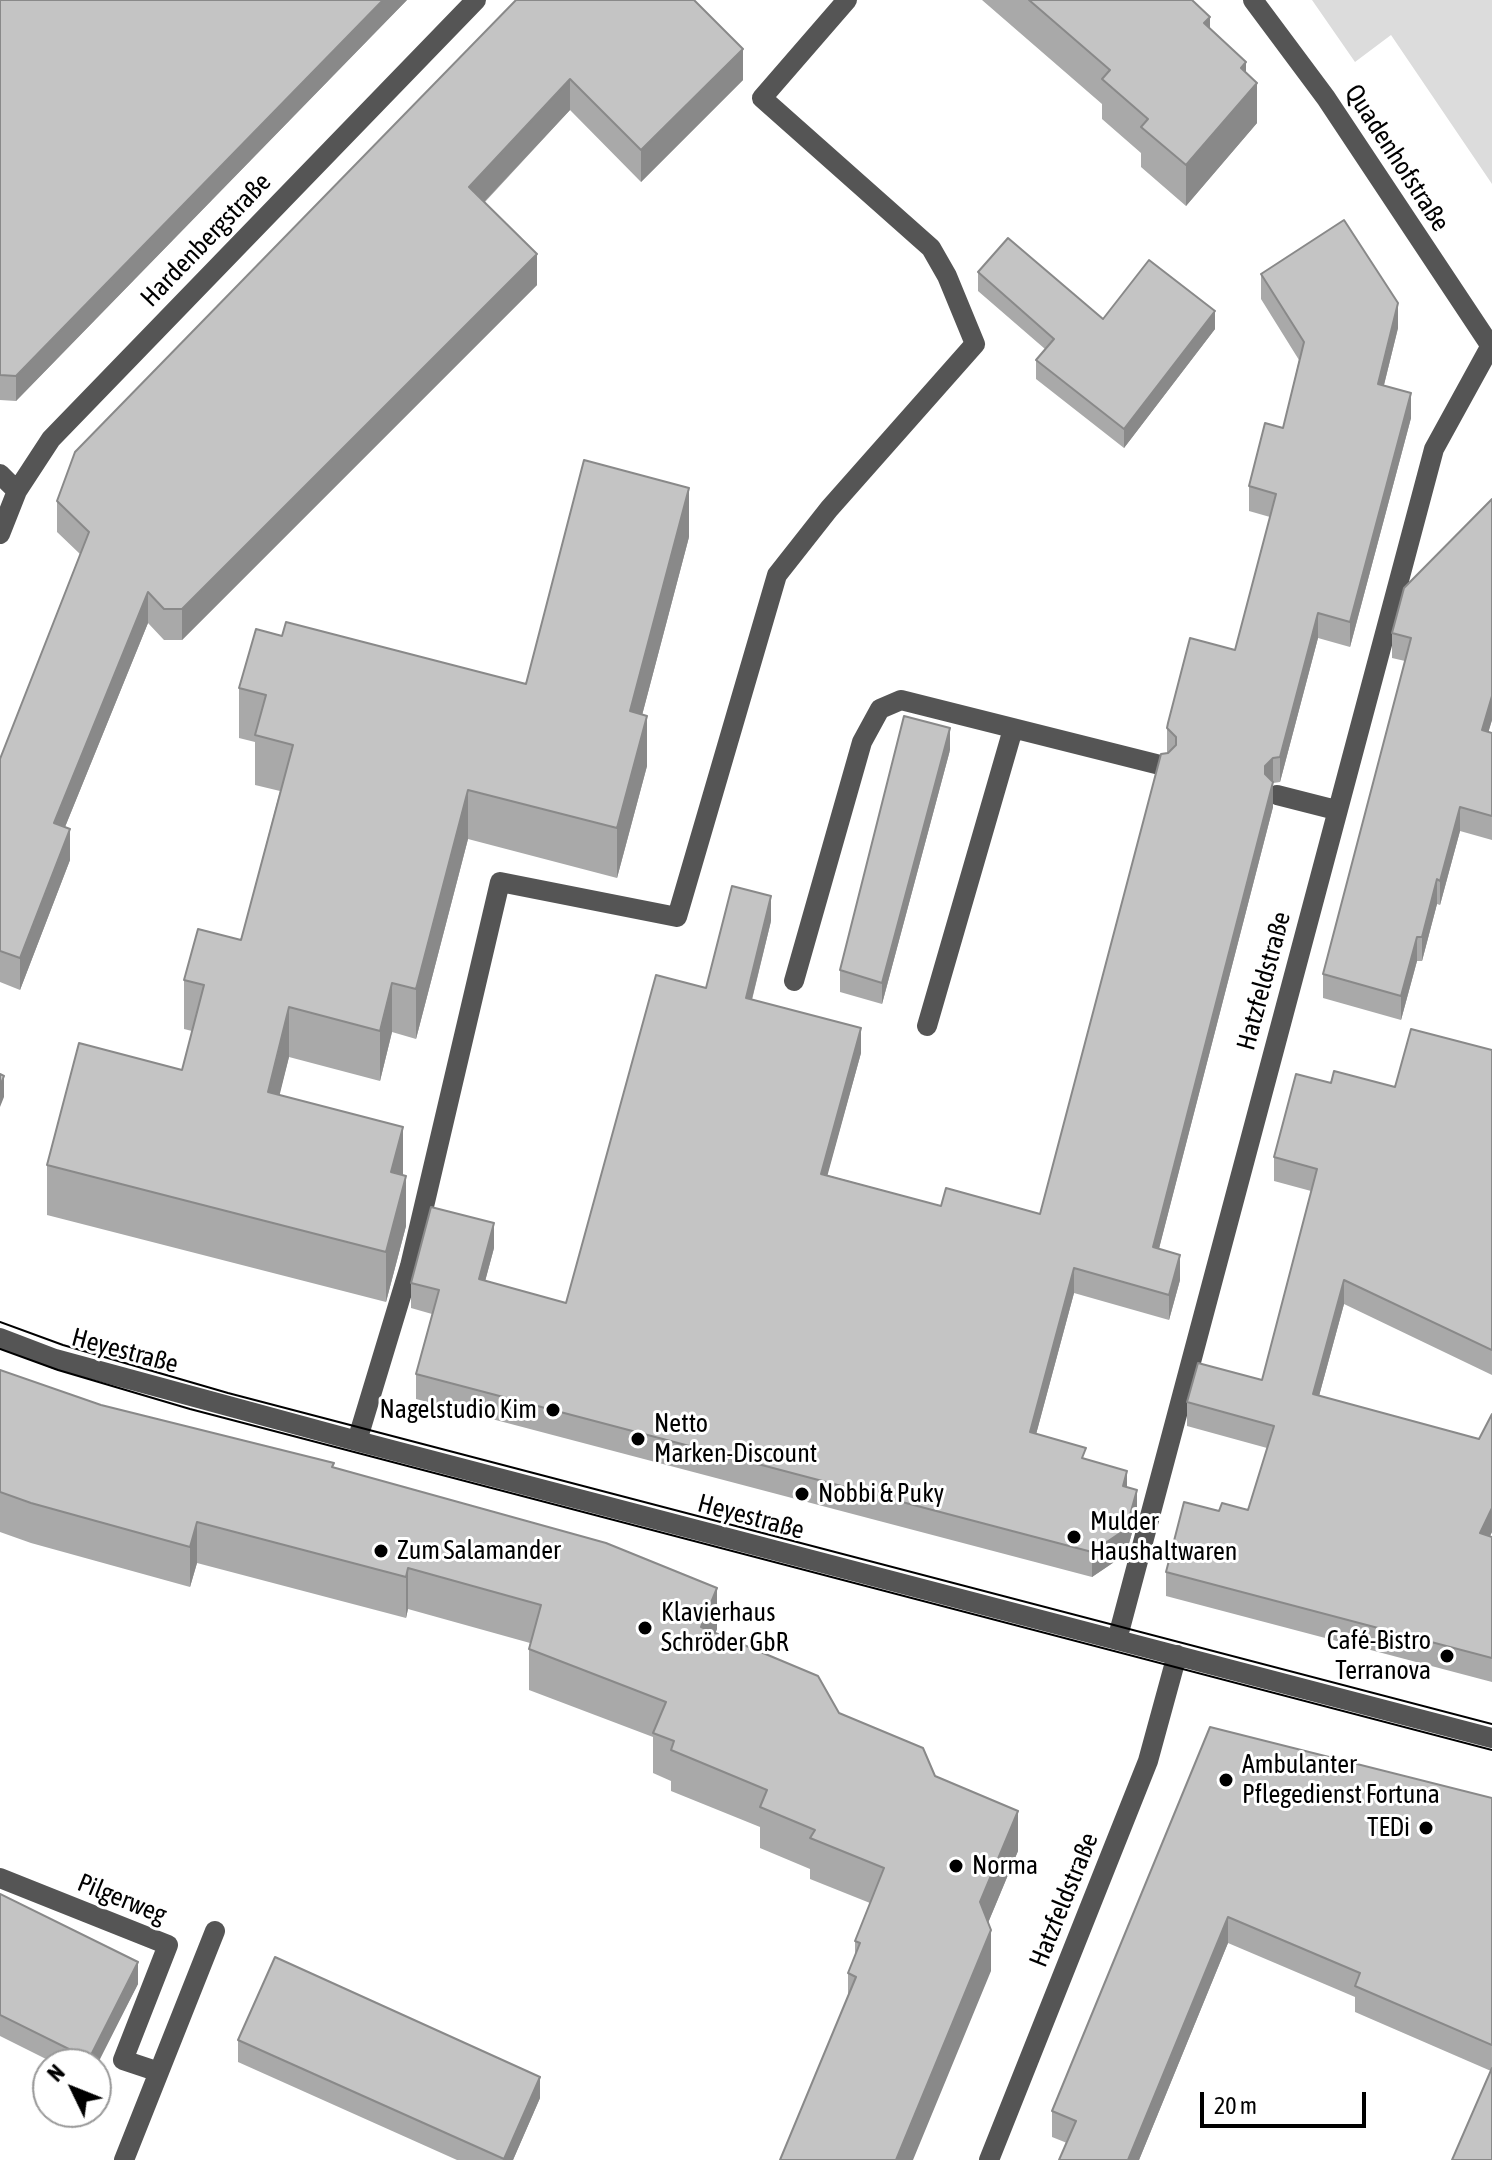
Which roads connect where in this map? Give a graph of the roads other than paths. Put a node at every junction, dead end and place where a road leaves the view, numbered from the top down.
1 (476, 0) edge
2 (847, 0) edge
3 (1253, 0) edge
4 (1491, 348) edge
5 (0, 474) edge
6 (17, 491) junction
7 (0, 534) edge
8 (1013, 729) junction
9 (1164, 766) edge
10 (1277, 795) dead end
11 (1336, 810) junction
12 (794, 981) dead end
13 (927, 1026) dead end
14 (0, 1338) edge
15 (357, 1441) junction
16 (1117, 1640) junction
17 (1177, 1655) junction
18 (1492, 1738) edge
19 (0, 1878) edge
20 (215, 1931) dead end
21 (156, 2071) junction
22 (124, 2160) edge
23 (989, 2160) edge

1 - 6 street, Hardenbergstraße
2 - 15 street
3 - 4 street, Quadenhofstraße
4 - 11 street, Hatzfeldstraße
5 - 6 street
6 - 7 street, Hardenbergstraße
8 - 9 street
8 - 12 street
8 - 13 street
10 - 11 street
11 - 16 street, Hatzfeldstraße
14 - 15 street, Heyestraße
15 - 16 street, Heyestraße
16 - 17 street, Heyestraße
17 - 18 street, Heyestraße
17 - 23 street, Hatzfeldstraße
19 - 21 street, Pilgerweg
20 - 21 street
21 - 22 street

